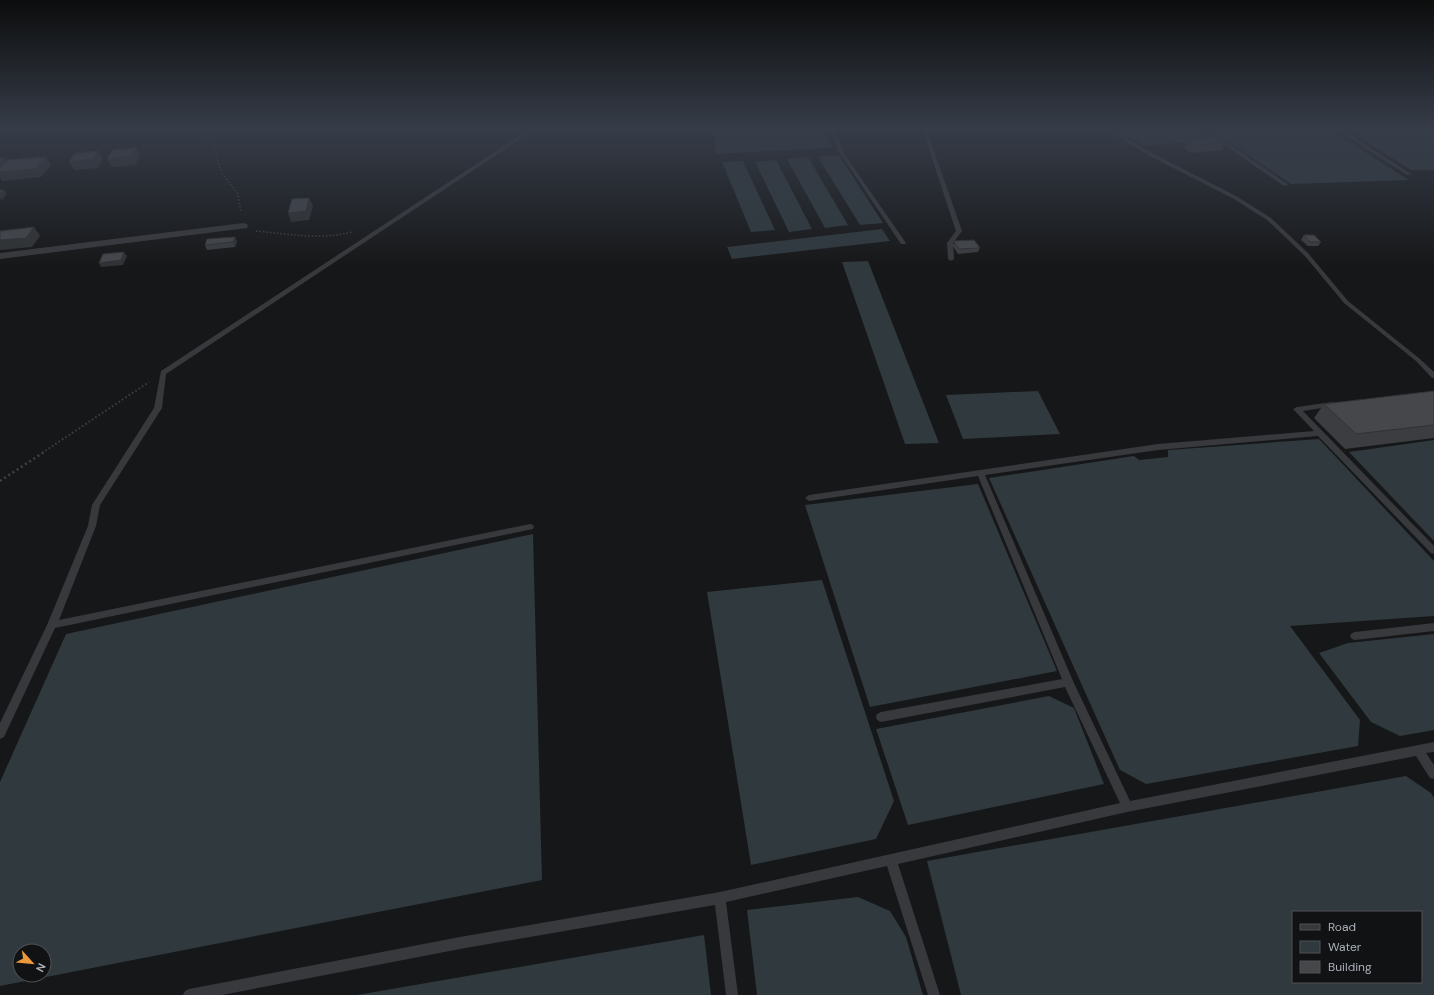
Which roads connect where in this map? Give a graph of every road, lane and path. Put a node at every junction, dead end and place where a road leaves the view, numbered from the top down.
1 (223, 174) edge
2 (464, 174) edge
3 (856, 174) edge
4 (940, 174) edge
5 (1190, 174) edge
6 (1270, 174) edge
7 (1286, 185) dead end
8 (243, 226) junction
9 (354, 232) dead end
10 (903, 243) dead end
11 (0, 256) edge
12 (952, 259) dead end
13 (163, 373) junction
14 (1434, 376) edge
15 (1343, 403) edge
16 (1321, 433) junction
17 (980, 472) junction
18 (0, 481) edge
19 (810, 498) dead end
20 (530, 527) dead end
21 (1434, 552) edge
22 (52, 625) junction
23 (1434, 627) edge
24 (1355, 636) dead end
25 (1068, 682) junction
26 (881, 717) dead end
27 (0, 734) edge
28 (1434, 747) edge
29 (1418, 750) junction
30 (1434, 774) edge
31 (1127, 807) junction
32 (891, 861) junction
33 (720, 898) junction
34 (188, 995) edge
35 (732, 995) edge
36 (934, 995) edge

1 - 8 path
2 - 13 lane
3 - 10 lane
4 - 12 lane
5 - 14 lane
6 - 7 lane
8 - 9 path
8 - 11 street
13 - 18 path
13 - 22 lane
15 - 16 lane
16 - 17 lane
16 - 21 lane
17 - 19 lane
17 - 25 lane
20 - 22 lane
22 - 27 lane
23 - 24 lane
25 - 26 lane
25 - 31 lane
28 - 29 lane
29 - 30 lane
29 - 31 lane
31 - 32 lane
32 - 33 lane
32 - 36 lane
33 - 34 lane
33 - 35 lane

